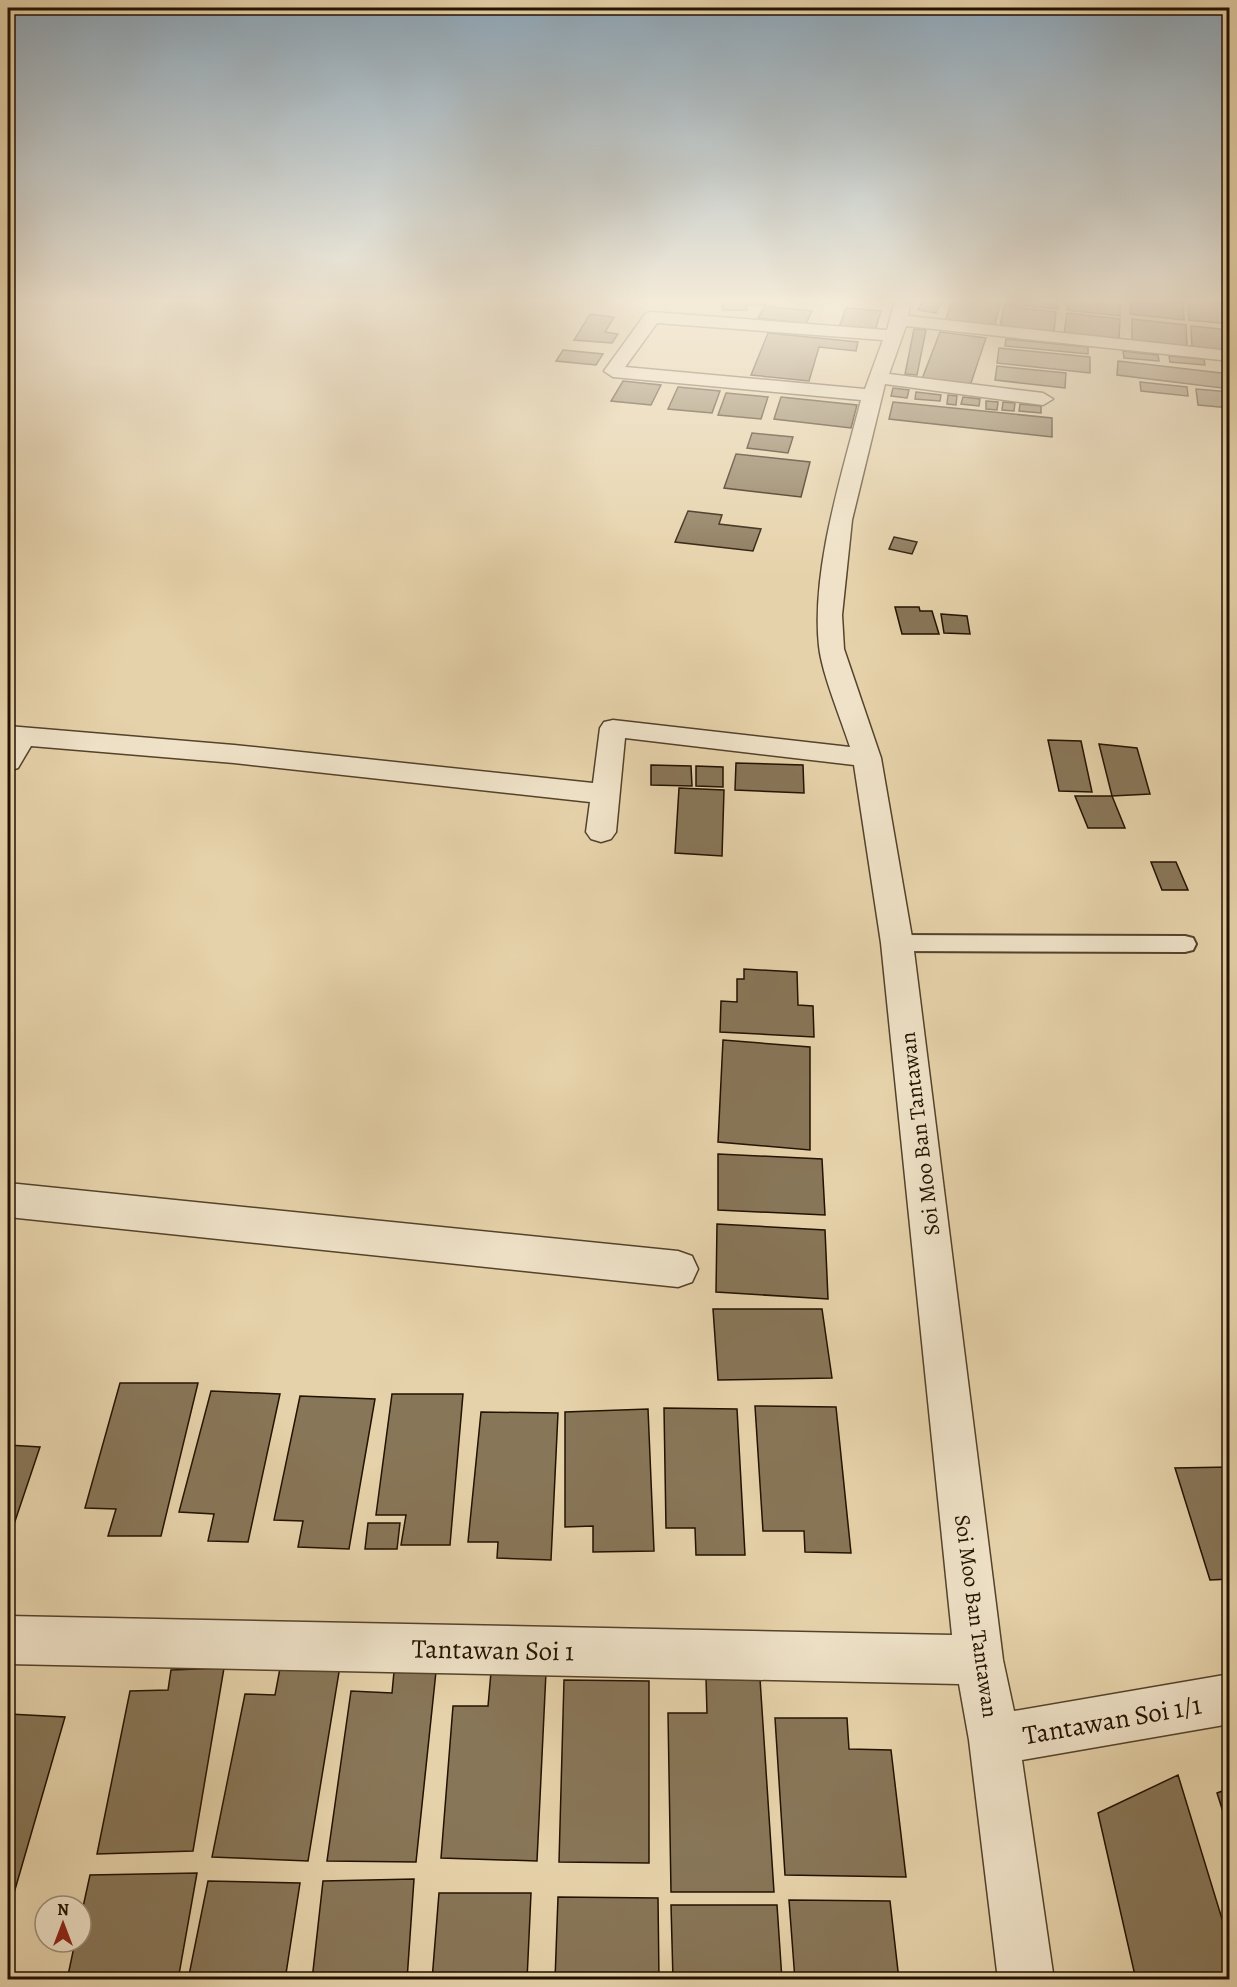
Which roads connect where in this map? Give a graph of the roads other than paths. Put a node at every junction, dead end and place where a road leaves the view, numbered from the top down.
1 (873, 393) edge
2 (962, 393) edge
3 (1043, 399) dead end
4 (15, 735) edge
5 (867, 758) junction
6 (8, 762) edge
7 (605, 794) junction
8 (601, 832) dead end
9 (897, 943) junction
10 (1185, 944) dead end
11 (8, 1200) edge
12 (678, 1269) dead end
13 (8, 1640) edge
14 (980, 1660) junction
15 (1230, 1699) edge
16 (994, 1740) junction
17 (1026, 1980) edge

1 - 5 street, Soi Moo Ban Tantawan
2 - 3 street
4 - 6 street
4 - 7 street
5 - 7 street
5 - 9 street, Soi Moo Ban Tantawan
7 - 8 street
9 - 10 lane
9 - 14 street, Soi Moo Ban Tantawan
11 - 12 street
13 - 14 street, Tantawan Soi 1
14 - 16 street, Soi Moo Ban Tantawan
15 - 16 street, Tantawan Soi 1/1
16 - 17 street, Soi Moo Ban Tantawan

